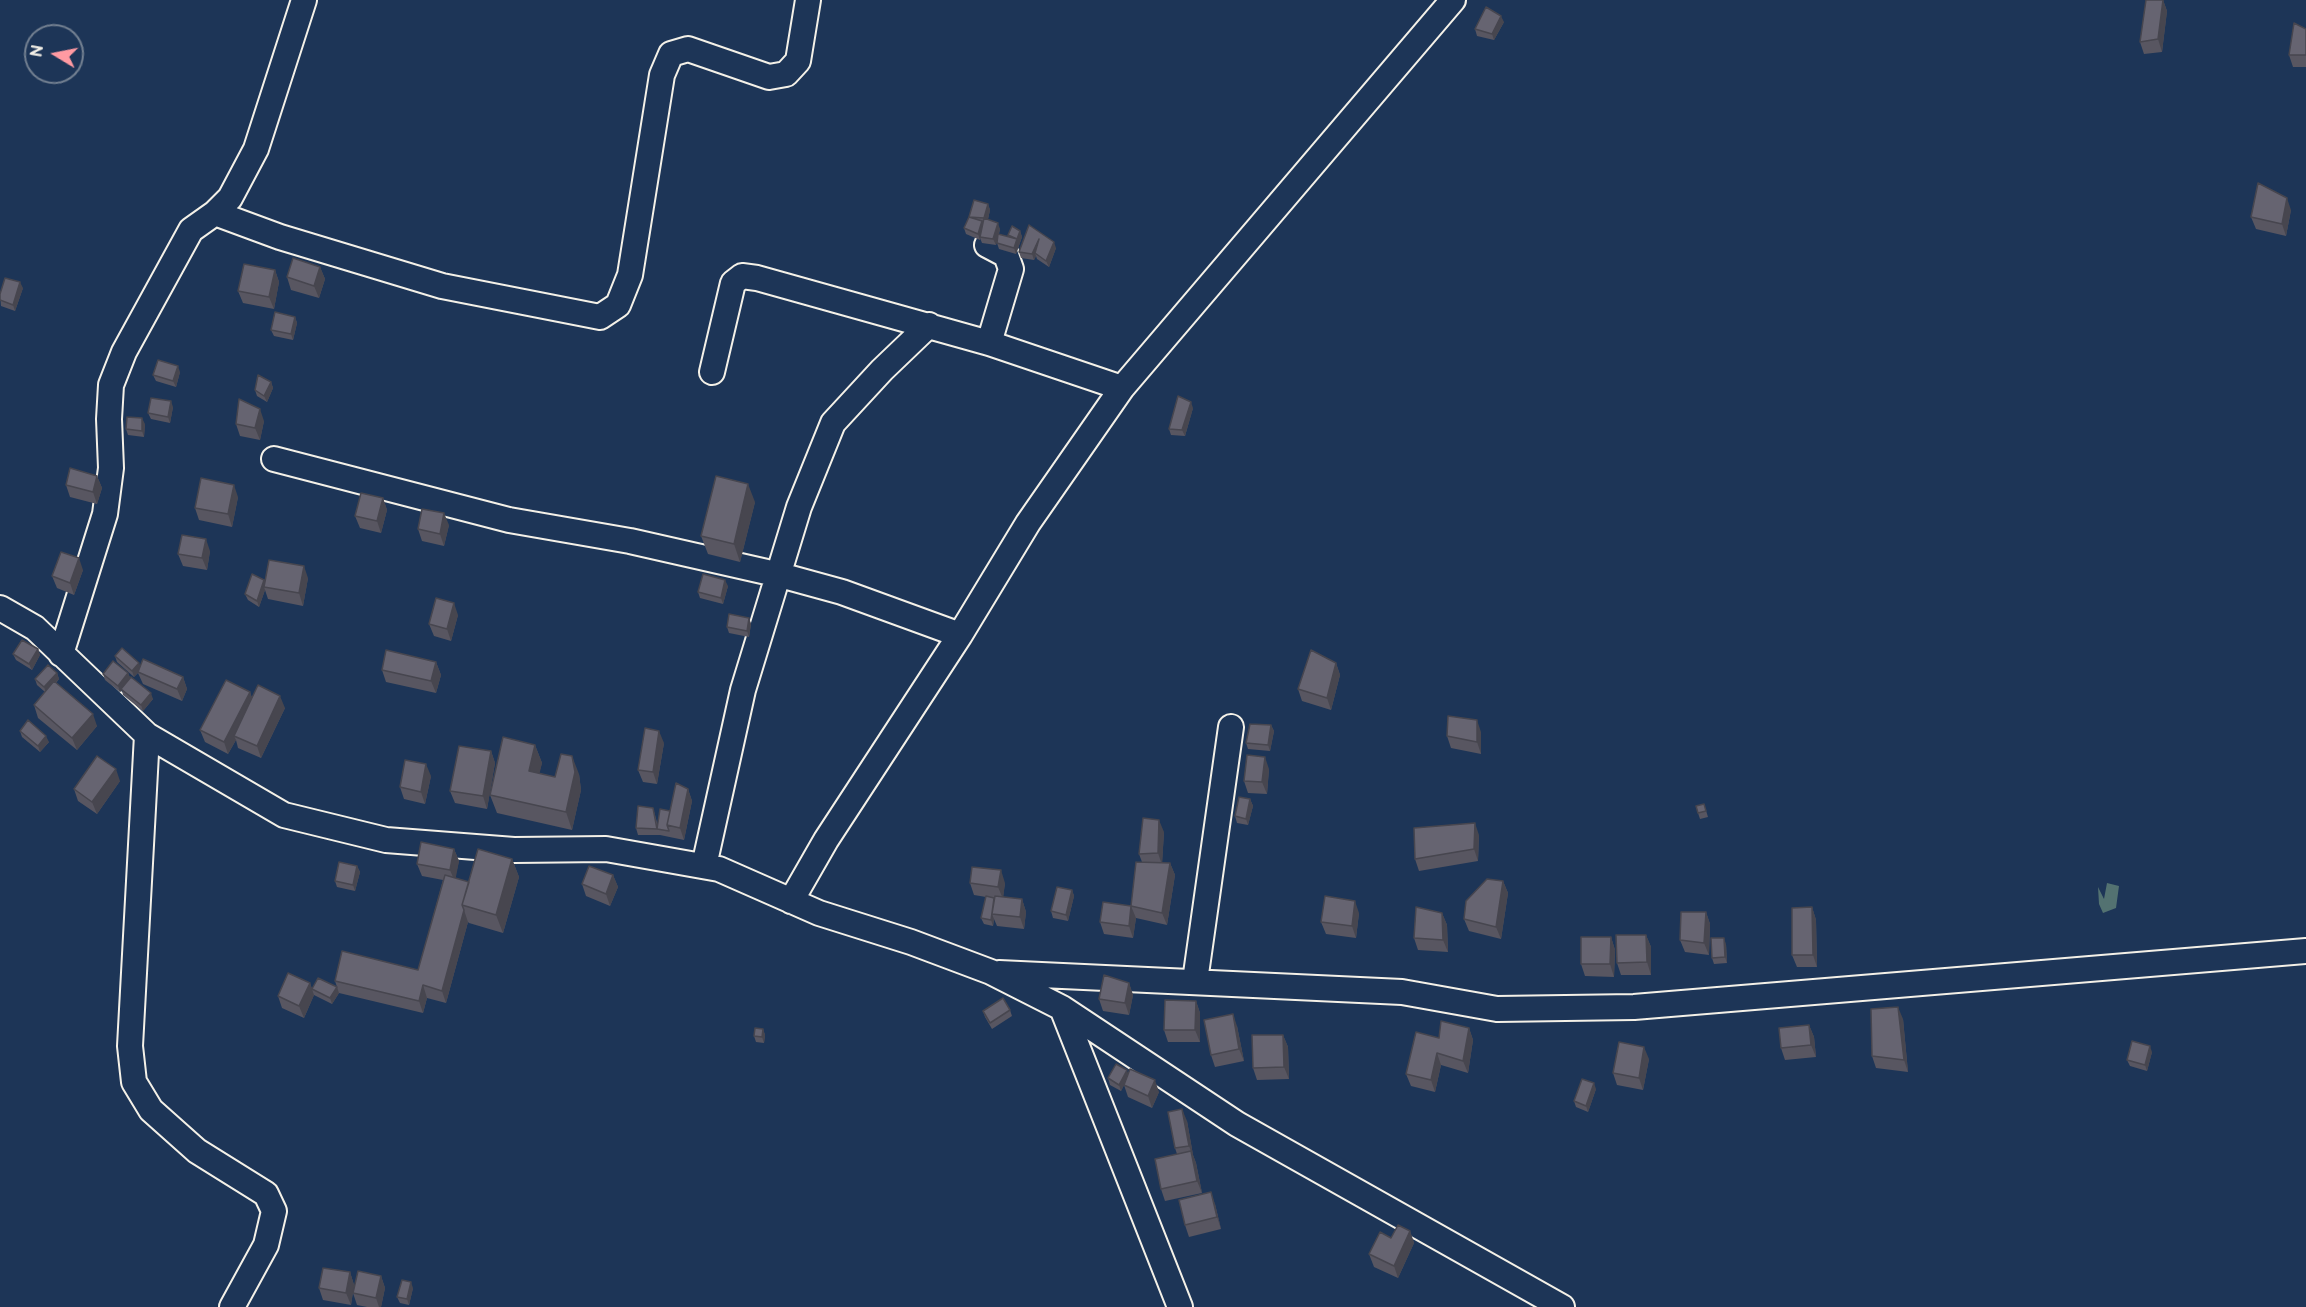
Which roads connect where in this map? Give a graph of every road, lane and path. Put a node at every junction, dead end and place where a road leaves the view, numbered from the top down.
1 (304, 0) edge
2 (808, 0) edge
3 (1453, 0) edge
4 (215, 213) junction
5 (987, 245) edge
6 (930, 325) junction
7 (989, 343) junction
8 (711, 372) dead end
9 (1122, 388) junction
10 (274, 459) dead end
11 (780, 575) junction
12 (0, 608) edge
13 (960, 635) junction
14 (61, 654) junction
15 (1231, 727) dead end
16 (147, 735) junction
17 (704, 866) junction
18 (791, 901) junction
19 (2306, 951) edge
20 (991, 972) junction
21 (1195, 981) junction
22 (1062, 1008) junction
23 (232, 1307) edge
24 (1180, 1307) edge
25 (1562, 1307) edge

1 - 4 street
2 - 4 street
3 - 9 street
4 - 14 street
5 - 7 street
6 - 7 street
6 - 8 street
6 - 11 street
7 - 9 street
9 - 13 street
10 - 11 street
11 - 13 street
11 - 17 street
12 - 14 street
13 - 18 street
14 - 16 street
15 - 21 street
16 - 17 street
16 - 23 street
17 - 18 street
18 - 20 street
19 - 21 street
20 - 21 street
20 - 22 street
22 - 24 street
22 - 25 street

